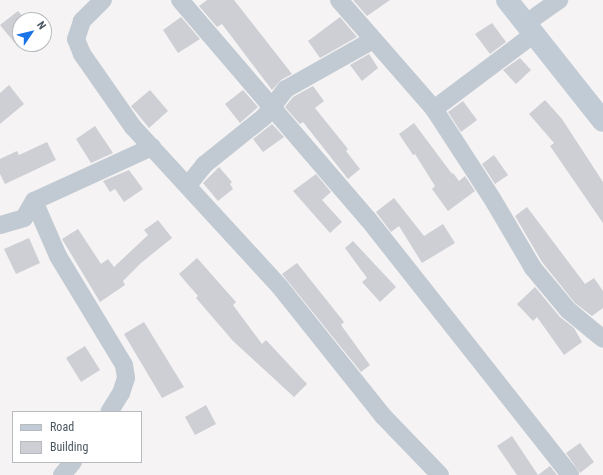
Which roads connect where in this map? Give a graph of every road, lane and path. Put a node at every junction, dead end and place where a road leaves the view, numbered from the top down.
1 (103, 0) edge
2 (180, 0) edge
3 (339, 0) edge
4 (507, 0) edge
5 (559, 0) edge
6 (529, 29) junction
7 (373, 40) junction
8 (272, 106) junction
9 (434, 108) junction
10 (603, 121) edge
11 (152, 147) junction
12 (188, 185) junction
13 (34, 201) junction
14 (0, 225) edge
15 (603, 339) edge
16 (109, 411) edge
17 (73, 463) edge
18 (62, 475) edge
19 (440, 475) edge
20 (570, 475) edge

1 - 11 street
2 - 8 street
3 - 7 street
4 - 6 main road
5 - 6 street
6 - 9 street
6 - 10 main road
7 - 8 street
7 - 9 street
8 - 12 street
8 - 20 street
9 - 15 street
11 - 12 street
11 - 13 street
12 - 19 street
13 - 14 street
13 - 16 street
17 - 18 street

